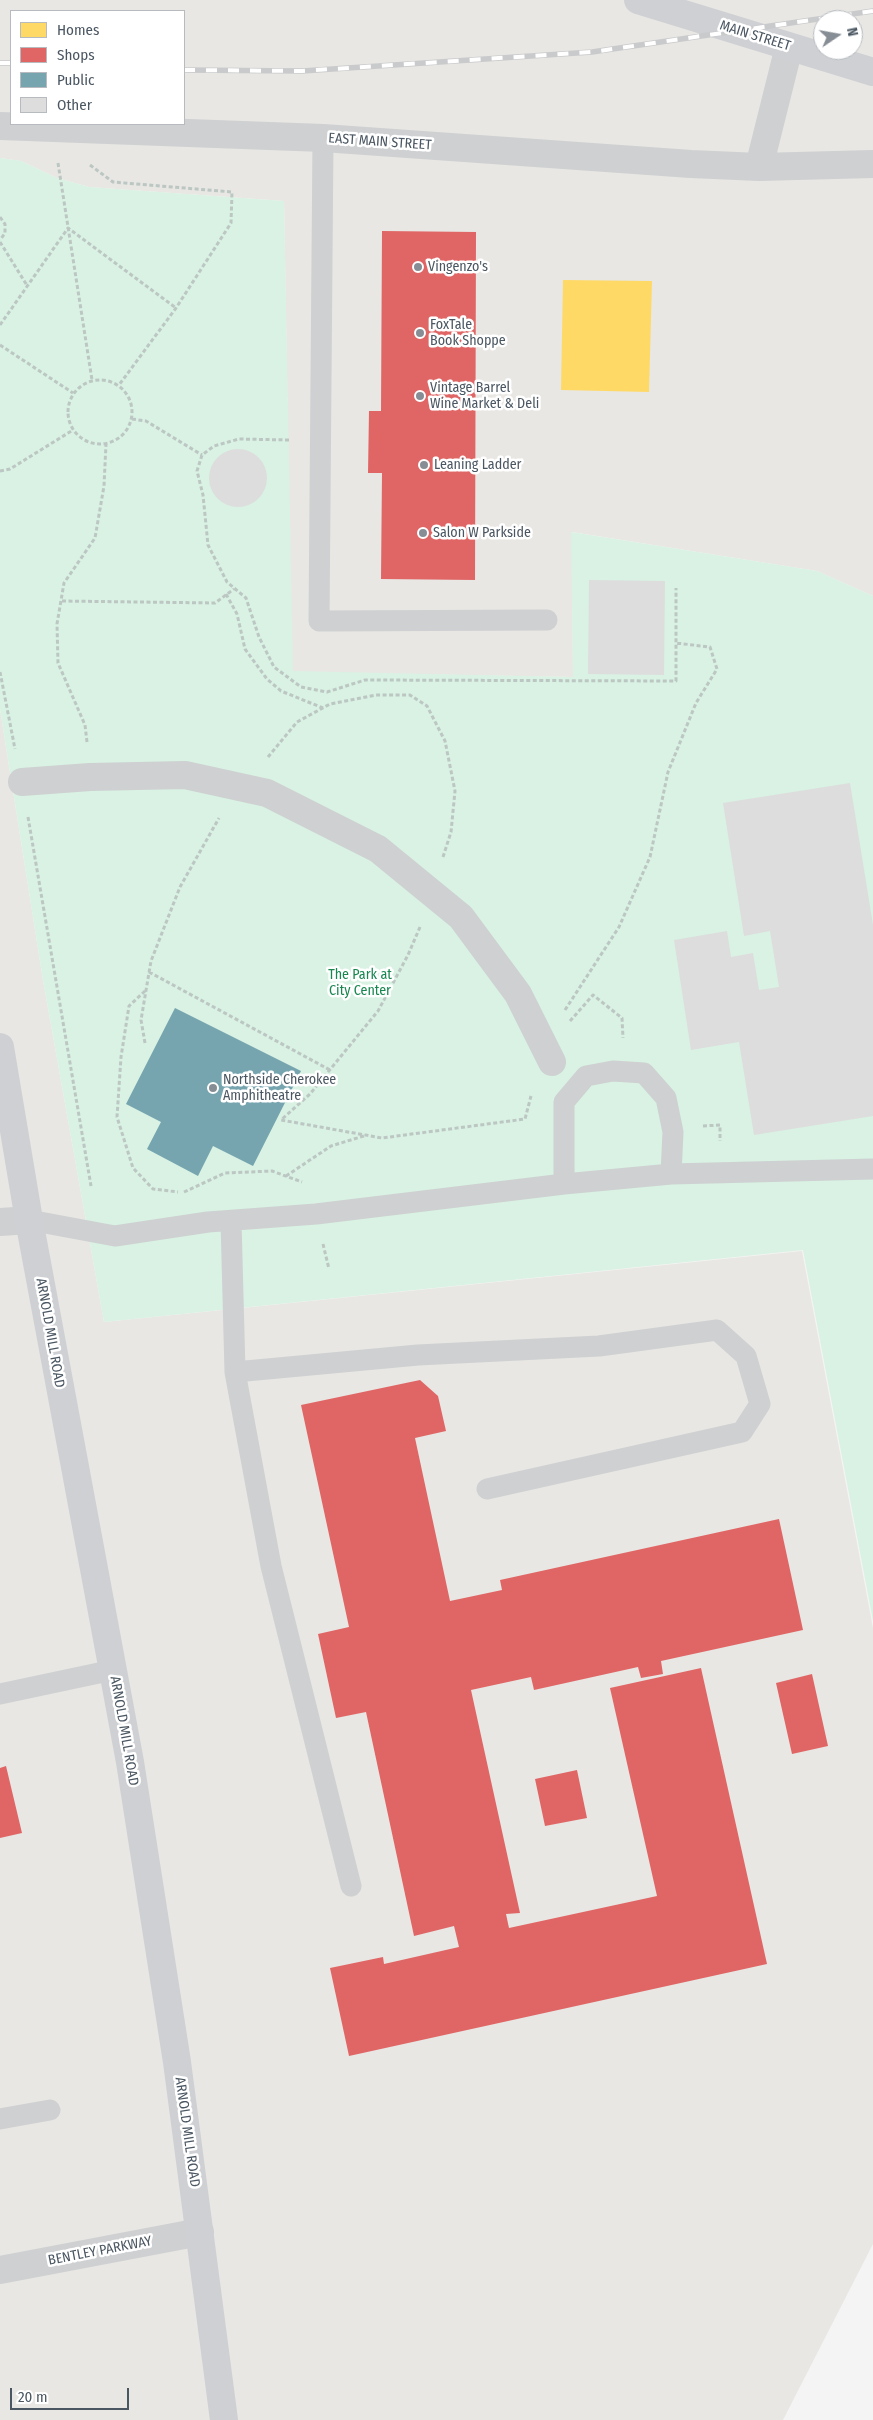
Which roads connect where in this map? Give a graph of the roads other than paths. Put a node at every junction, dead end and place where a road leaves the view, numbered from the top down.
1 (640, 0) edge
2 (789, 47) junction
3 (873, 72) edge
4 (0, 126) edge
5 (323, 138) junction
6 (873, 164) edge
7 (758, 167) junction
8 (547, 620) dead end
9 (22, 782) road end
10 (0, 1047) edge
11 (552, 1062) road end
12 (873, 1169) edge
13 (672, 1174) junction
14 (564, 1184) junction
15 (29, 1220) junction
16 (231, 1221) junction
17 (0, 1222) edge
18 (235, 1372) junction
19 (487, 1489) dead end
20 (113, 1670) junction
21 (0, 1694) edge
22 (351, 1886) dead end
23 (50, 2110) dead end
24 (0, 2119) edge
25 (200, 2232) junction
26 (0, 2270) edge
27 (224, 2420) edge

1 - 2 main road, MAIN STREET
2 - 3 main road, MAIN STREET
2 - 7 street
4 - 5 street, EAST MAIN STREET
5 - 7 street, EAST MAIN STREET
5 - 8 lane
6 - 7 street, EAST MAIN STREET
9 - 11 street
10 - 15 main road, ARNOLD MILL ROAD
12 - 13 lane
13 - 14 lane
13 - 14 lane
14 - 16 lane
15 - 16 lane
15 - 17 street
15 - 20 main road, ARNOLD MILL ROAD
16 - 18 lane
18 - 19 lane
18 - 22 lane
20 - 21 lane
20 - 25 main road, ARNOLD MILL ROAD
23 - 24 lane
25 - 26 street, BENTLEY PARKWAY
25 - 27 main road, ARNOLD MILL ROAD

